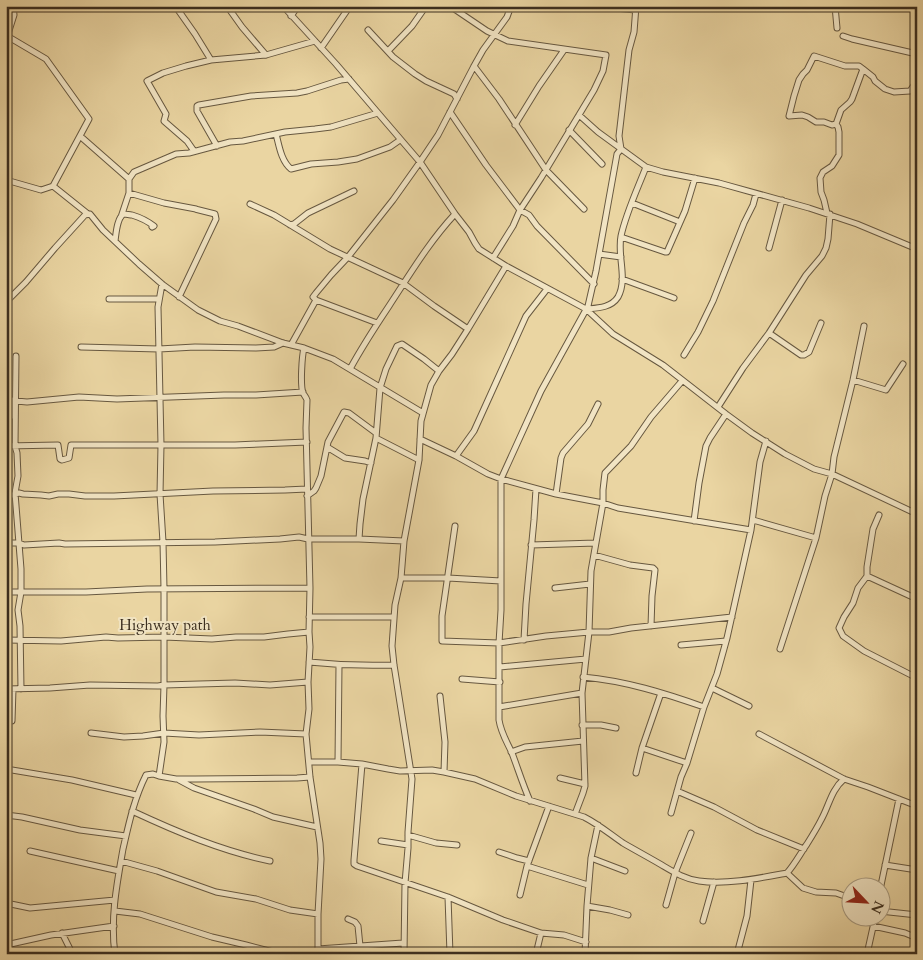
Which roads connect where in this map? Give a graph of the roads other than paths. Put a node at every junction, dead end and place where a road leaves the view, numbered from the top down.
1 (14, 6) edge
2 (227, 6) edge
3 (283, 6) edge
4 (298, 6) edge
5 (350, 6) edge
6 (426, 6) edge
7 (450, 6) edge
8 (504, 6) edge
9 (602, 6) edge
10 (835, 6) edge
11 (616, 7) edge
12 (176, 8) dead end
13 (510, 8) edge
14 (636, 8) edge
15 (292, 16) junction
16 (837, 28) dead end
17 (368, 30) dead end
18 (495, 35) junction
19 (843, 36) dead end
20 (7, 37) edge
21 (315, 41) junction
22 (321, 48) junction
23 (564, 50) junction
24 (388, 51) junction
25 (917, 54) edge
26 (266, 55) junction
27 (211, 60) junction
28 (474, 66) junction
29 (864, 71) junction
30 (349, 80) junction
31 (917, 82) edge
32 (457, 96) junction
33 (450, 112) junction
34 (378, 114) junction
35 (579, 115) junction
36 (836, 124) junction
37 (516, 126) junction
38 (569, 130) junction
39 (276, 134) junction
40 (80, 136) junction
41 (400, 140) junction
42 (217, 146) junction
43 (621, 150) junction
44 (194, 151) junction
45 (420, 162) junction
46 (602, 164) dead end
47 (646, 167) junction
48 (546, 170) junction
49 (129, 178) junction
50 (696, 178) junction
51 (6, 180) edge
52 (53, 186) junction
53 (354, 191) dead end
54 (129, 193) junction
55 (756, 194) junction
56 (782, 200) junction
57 (632, 203) junction
58 (250, 204) dead end
59 (584, 209) dead end
60 (520, 210) junction
61 (88, 214) junction
62 (455, 214) junction
63 (828, 214) junction
64 (121, 216) junction
65 (680, 222) junction
66 (293, 226) junction
67 (152, 227) dead end
68 (620, 237) junction
69 (115, 241) junction
70 (769, 248) dead end
71 (917, 249) edge
72 (599, 254) junction
73 (348, 257) junction
74 (620, 257) junction
75 (493, 258) junction
76 (506, 266) junction
77 (622, 279) junction
78 (403, 283) junction
79 (162, 284) junction
80 (594, 284) junction
81 (547, 289) junction
82 (179, 297) junction
83 (674, 298) dead end
84 (109, 299) dead end
85 (159, 299) junction
86 (316, 300) junction
87 (6, 302) edge
88 (586, 309) junction
89 (377, 323) junction
90 (821, 323) dead end
91 (864, 326) dead end
92 (468, 329) junction
93 (768, 333) junction
94 (283, 343) junction
95 (291, 345) junction
96 (81, 347) dead end
97 (304, 348) junction
98 (159, 349) junction
99 (684, 354) dead end
100 (16, 356) dead end
101 (903, 364) dead end
102 (350, 369) junction
103 (439, 371) junction
104 (853, 380) junction
105 (682, 381) junction
106 (380, 388) junction
107 (303, 392) junction
108 (160, 397) junction
109 (11, 400) edge
110 (598, 404) dead end
111 (718, 407) junction
112 (423, 413) junction
113 (726, 414) junction
114 (12, 416) dead end
115 (376, 436) junction
116 (420, 439) junction
117 (766, 441) junction
118 (306, 442) junction
119 (58, 445) junction
120 (72, 445) junction
121 (161, 445) junction
122 (6, 446) edge
123 (15, 446) junction
124 (327, 447) junction
125 (456, 456) junction
126 (418, 460) junction
127 (368, 462) junction
128 (832, 474) junction
129 (501, 479) junction
130 (307, 489) junction
131 (536, 489) junction
132 (16, 493) junction
133 (160, 494) junction
134 (556, 494) junction
135 (6, 495) edge
136 (307, 496) junction
137 (603, 503) junction
138 (917, 514) edge
139 (879, 515) dead end
140 (753, 520) junction
141 (694, 522) junction
142 (456, 526) dead end
143 (751, 530) junction
144 (816, 538) junction
145 (308, 539) junction
146 (359, 539) junction
147 (404, 541) junction
148 (19, 542) junction
149 (164, 542) junction
150 (6, 543) edge
151 (596, 543) junction
152 (531, 545) junction
153 (594, 555) junction
154 (867, 576) junction
155 (402, 578) junction
156 (448, 578) junction
157 (501, 581) junction
158 (590, 584) junction
159 (310, 588) junction
160 (555, 588) dead end
161 (164, 589) junction
162 (6, 592) edge
163 (21, 592) junction
164 (917, 599) edge
165 (309, 617) junction
166 (394, 617) junction
167 (732, 617) junction
168 (651, 626) junction
169 (309, 632) junction
170 (589, 632) junction
171 (164, 637) junction
172 (6, 640) edge
173 (20, 640) junction
174 (524, 640) junction
175 (726, 641) junction
176 (500, 643) junction
177 (681, 645) dead end
178 (780, 649) dead end
179 (586, 659) junction
180 (309, 662) junction
181 (340, 665) junction
182 (394, 665) junction
183 (500, 667) junction
184 (583, 677) junction
185 (462, 678) dead end
186 (917, 678) edge
187 (308, 682) junction
188 (500, 682) junction
189 (164, 685) junction
190 (712, 688) junction
191 (9, 689) edge
192 (20, 689) junction
193 (582, 693) junction
194 (661, 693) junction
195 (440, 696) dead end
196 (749, 706) dead end
197 (499, 707) junction
198 (704, 707) junction
199 (12, 721) dead end
200 (582, 725) junction
201 (616, 728) dead end
202 (164, 732) junction
203 (91, 733) dead end
204 (306, 734) junction
205 (759, 734) dead end
206 (583, 740) junction
207 (642, 748) junction
208 (511, 752) junction
209 (309, 762) junction
210 (338, 762) junction
211 (687, 763) junction
212 (362, 764) junction
213 (6, 768) edge
214 (409, 770) junction
215 (444, 772) junction
216 (636, 773) dead end
217 (159, 776) junction
218 (310, 777) junction
219 (560, 778) dead end
220 (176, 779) junction
221 (844, 779) junction
222 (585, 784) junction
223 (677, 791) junction
224 (136, 795) junction
225 (899, 799) junction
226 (530, 801) junction
227 (549, 806) junction
228 (917, 806) edge
229 (132, 811) junction
230 (575, 814) junction
231 (671, 814) dead end
232 (6, 815) edge
233 (598, 826) junction
234 (317, 827) junction
235 (691, 833) dead end
236 (126, 836) junction
237 (408, 836) junction
238 (381, 841) dead end
239 (408, 845) junction
240 (456, 845) dead end
241 (804, 849) junction
242 (30, 851) dead end
243 (499, 852) dead end
244 (591, 858) junction
245 (121, 861) junction
246 (270, 861) dead end
247 (528, 863) junction
248 (885, 865) junction
249 (917, 870) edge
250 (119, 871) junction
251 (625, 871) dead end
252 (676, 873) junction
253 (787, 873) junction
254 (882, 878) edge
255 (751, 880) junction
256 (714, 882) junction
257 (406, 883) junction
258 (588, 885) junction
259 (840, 894) edge
260 (520, 895) dead end
261 (448, 897) junction
262 (115, 900) junction
263 (6, 903) edge
264 (587, 906) junction
265 (666, 906) dead end
266 (115, 911) junction
267 (890, 912) edge
268 (318, 914) junction
269 (628, 915) dead end
270 (917, 915) edge
271 (348, 919) dead end
272 (703, 921) dead end
273 (114, 926) junction
274 (873, 928) edge
275 (881, 928) edge
276 (541, 932) junction
277 (62, 933) junction
278 (917, 938) edge
279 (586, 942) junction
280 (404, 943) junction
281 (6, 945) edge
282 (360, 946) junction
283 (318, 951) edge
284 (586, 953) edge
285 (71, 954) edge
286 (116, 954) edge
287 (281, 954) edge
288 (404, 954) edge
289 (450, 954) edge
290 (536, 954) edge
291 (737, 954) edge
292 (867, 954) edge

1 - 20 street
2 - 26 street
3 - 15 street
4 - 15 street
5 - 22 street
6 - 24 street
7 - 18 street
8 - 13 street
9 - 11 street
10 - 16 street
11 - 14 street
12 - 27 street
13 - 18 street
14 - 43 street
15 - 21 street
17 - 24 street
18 - 23 street
18 - 28 street
19 - 25 street
20 - 40 street
21 - 22 street
21 - 26 street
22 - 30 street
23 - 35 street
23 - 37 street
24 - 32 street
26 - 27 street
27 - 44 street
28 - 32 street
28 - 37 street
29 - 31 street
29 - 36 street
29 - 36 street
30 - 34 street
30 - 42 street
32 - 33 street
33 - 45 street
33 - 60 street
34 - 39 street
34 - 41 street
35 - 38 street
35 - 43 street
36 - 63 street
37 - 48 street
38 - 46 street
38 - 48 street
39 - 41 street
39 - 42 street
40 - 49 street
40 - 52 street
41 - 45 street
42 - 44 street
43 - 47 street
43 - 72 street
44 - 49 street
45 - 62 street
45 - 73 street
47 - 50 street
47 - 57 street
48 - 59 street
48 - 60 street
49 - 54 street
50 - 55 street
50 - 65 street
51 - 52 street
52 - 61 street
53 - 66 street
54 - 64 street
54 - 82 street
55 - 56 street
55 - 99 street
56 - 63 street
56 - 70 street
57 - 65 street
57 - 68 street
58 - 66 street
60 - 75 street
60 - 80 street
61 - 69 street
61 - 87 street
62 - 75 street
62 - 78 street
63 - 71 street
63 - 93 street
64 - 67 street
64 - 69 street
65 - 68 street
66 - 73 street
68 - 74 street
69 - 79 street
72 - 74 street
72 - 80 street
73 - 78 street
73 - 86 street
74 - 77 street
75 - 76 street
76 - 81 street
76 - 92 street
77 - 83 street
77 - 88 street
78 - 89 street
78 - 92 street
79 - 82 street
79 - 85 street
80 - 88 street
81 - 88 street
81 - 125 street
82 - 94 street
84 - 85 street
85 - 98 street
86 - 89 street
86 - 95 street
88 - 105 street
88 - 129 street
89 - 102 street
90 - 93 street
91 - 104 street
92 - 103 street
93 - 111 street
94 - 95 street
94 - 98 street
95 - 97 street
96 - 98 street
97 - 102 street
97 - 107 street
98 - 108 street
100 - 109 street
101 - 104 street
102 - 106 street
103 - 106 street
103 - 112 street
104 - 128 street
105 - 111 street
105 - 137 street
106 - 112 street
106 - 115 street
107 - 108 street
107 - 118 street
108 - 109 street
108 - 121 street
109 - 114 street
109 - 123 street
110 - 134 street
111 - 113 street
112 - 116 street
113 - 117 street
113 - 141 street
115 - 124 street
115 - 126 street
115 - 127 street
116 - 125 street
116 - 126 street
117 - 128 street
117 - 140 street
118 - 121 street
118 - 130 street
119 - 120 street
119 - 120 street
119 - 123 street
120 - 121 street
121 - 133 street
122 - 123 street
123 - 132 street
124 - 127 street
124 - 136 street
125 - 129 street
126 - 147 street
127 - 146 street
128 - 138 street
128 - 144 street
129 - 131 street
129 - 157 street
130 - 133 street
130 - 136 street
131 - 134 street
131 - 152 street
132 - 133 street
132 - 135 street
132 - 148 street
133 - 149 street
134 - 137 street
136 - 145 street
137 - 141 street
137 - 151 street
139 - 154 street
140 - 143 street
140 - 144 street
141 - 143 street
142 - 156 street
143 - 167 street
144 - 178 street
145 - 146 street
145 - 149 street
145 - 159 street
146 - 147 street
147 - 155 street
148 - 149 street
148 - 150 street
148 - 163 street
149 - 161 street
151 - 152 street
151 - 153 street
152 - 174 street
153 - 158 street
153 - 168 street
154 - 164 street
154 - 186 street
155 - 156 street
155 - 166 street
156 - 157 street
156 - 176 street
157 - 176 street
158 - 160 street
158 - 170 street
159 - 161 street
159 - 165 street
161 - 163 street
161 - 171 street
162 - 163 street
163 - 173 street
165 - 166 street
165 - 169 street
166 - 182 street
167 - 168 street
167 - 175 street
168 - 170 street
169 - 171 street, Highway path
169 - 180 street
170 - 174 street
170 - 179 street
171 - 173 street, Highway path
171 - 189 street
172 - 173 street, Highway path
173 - 192 street
174 - 176 street
175 - 177 street
175 - 190 street
176 - 183 street
179 - 183 street
179 - 184 street
180 - 181 street
180 - 187 street
181 - 182 street
181 - 210 street
182 - 214 street
183 - 188 street
184 - 193 street
184 - 194 street
185 - 188 street
187 - 189 street
187 - 204 street
188 - 197 street
189 - 192 street
189 - 202 street
190 - 196 street
190 - 198 street
191 - 192 street
191 - 199 street
193 - 197 street
193 - 200 street
194 - 198 street
194 - 207 street
195 - 215 street
197 - 208 street
198 - 211 street
200 - 201 street
200 - 206 street
202 - 203 street
202 - 204 street
202 - 217 street
204 - 209 street
205 - 221 street
206 - 208 street
206 - 222 street
207 - 211 street
207 - 216 street
208 - 226 street
209 - 210 street
209 - 218 street
210 - 212 street
211 - 223 street
212 - 214 street
212 - 257 street
213 - 224 street
214 - 215 street
214 - 237 street
215 - 226 street
217 - 220 street
217 - 224 street
218 - 220 street
218 - 234 street
219 - 222 street
220 - 234 street
221 - 225 street
221 - 241 street
222 - 230 street
223 - 231 street
223 - 241 street
224 - 229 street
225 - 228 street
225 - 248 street
226 - 227 street
227 - 230 street
227 - 247 street
229 - 236 street
229 - 246 street
230 - 233 street
232 - 236 street
233 - 244 street
233 - 252 street
234 - 268 street
235 - 252 street
236 - 245 street
237 - 239 street
237 - 240 street
238 - 239 street
239 - 257 street
241 - 253 street
242 - 250 street
243 - 247 street
244 - 251 street
244 - 258 street
245 - 250 street
245 - 268 street
247 - 258 street
247 - 260 street
248 - 249 street
248 - 254 street
250 - 262 street
252 - 256 street
252 - 265 street
253 - 255 street
253 - 259 street
255 - 256 street
255 - 291 street
256 - 272 street
257 - 261 street
257 - 280 street
258 - 264 street
261 - 276 street
261 - 289 street
262 - 263 street
262 - 266 street
264 - 269 street
264 - 279 street
266 - 273 street
266 - 287 street
267 - 270 street
268 - 283 street
271 - 282 street
273 - 277 street
273 - 286 street
274 - 292 street
275 - 278 street
276 - 279 street
276 - 290 street
277 - 281 street
277 - 285 street
279 - 284 street
280 - 282 street
280 - 288 street
282 - 283 street

